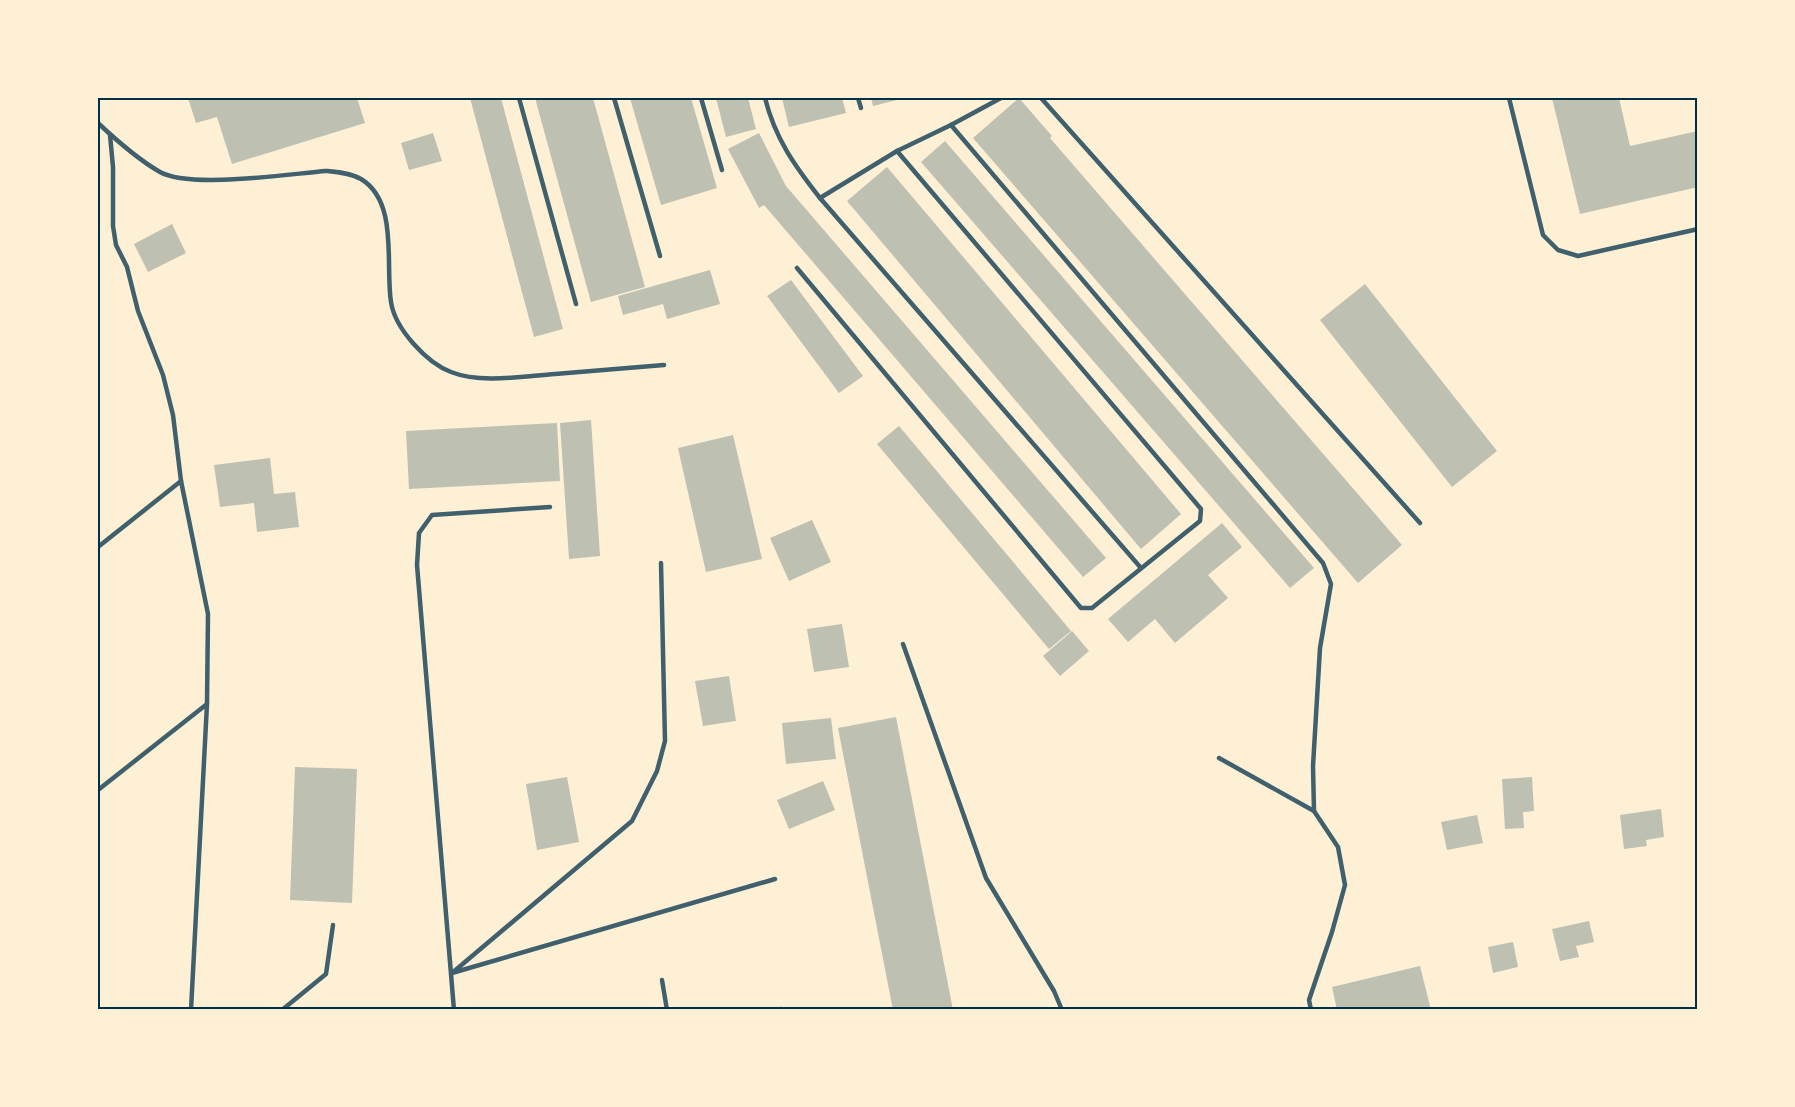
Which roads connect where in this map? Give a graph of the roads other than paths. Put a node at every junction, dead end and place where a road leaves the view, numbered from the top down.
1 (519, 98) edge
2 (614, 98) edge
3 (701, 98) edge
4 (765, 98) edge
5 (858, 98) edge
6 (1001, 98) edge
7 (1041, 98) edge
8 (1509, 98) edge
9 (861, 108) dead end
10 (98, 123) edge
11 (951, 125) junction
12 (110, 134) junction
13 (897, 151) junction
14 (722, 170) dead end
15 (820, 198) junction
16 (1698, 229) edge
17 (660, 256) dead end
18 (796, 268) dead end
19 (576, 304) dead end
20 (664, 365) dead end
21 (181, 481) junction
22 (550, 507) dead end
23 (1420, 523) dead end
24 (98, 547) edge
25 (661, 562) dead end
26 (1141, 568) junction
27 (903, 644) dead end
28 (207, 704) junction
29 (1219, 759) dead end
30 (98, 790) edge
31 (1314, 811) junction
32 (775, 879) dead end
33 (333, 925) dead end
34 (452, 974) junction
35 (663, 980) dead end
36 (191, 1010) edge
37 (282, 1010) edge
38 (454, 1010) edge
39 (668, 1010) edge
40 (1062, 1010) edge
41 (1311, 1010) edge

1 - 19 lane
2 - 17 lane
3 - 14 lane
4 - 15 lane
5 - 9 lane
6 - 11 lane
7 - 23 lane
8 - 16 lane
10 - 12 lane
11 - 13 lane
11 - 31 lane
12 - 20 lane
12 - 21 lane
13 - 15 lane
13 - 26 lane
15 - 26 lane
18 - 26 lane
21 - 24 lane
21 - 28 lane
22 - 34 lane
25 - 34 lane
27 - 40 lane
28 - 30 lane
28 - 36 lane
29 - 31 lane
31 - 41 lane
32 - 34 lane
33 - 37 lane
34 - 38 lane
35 - 39 lane

